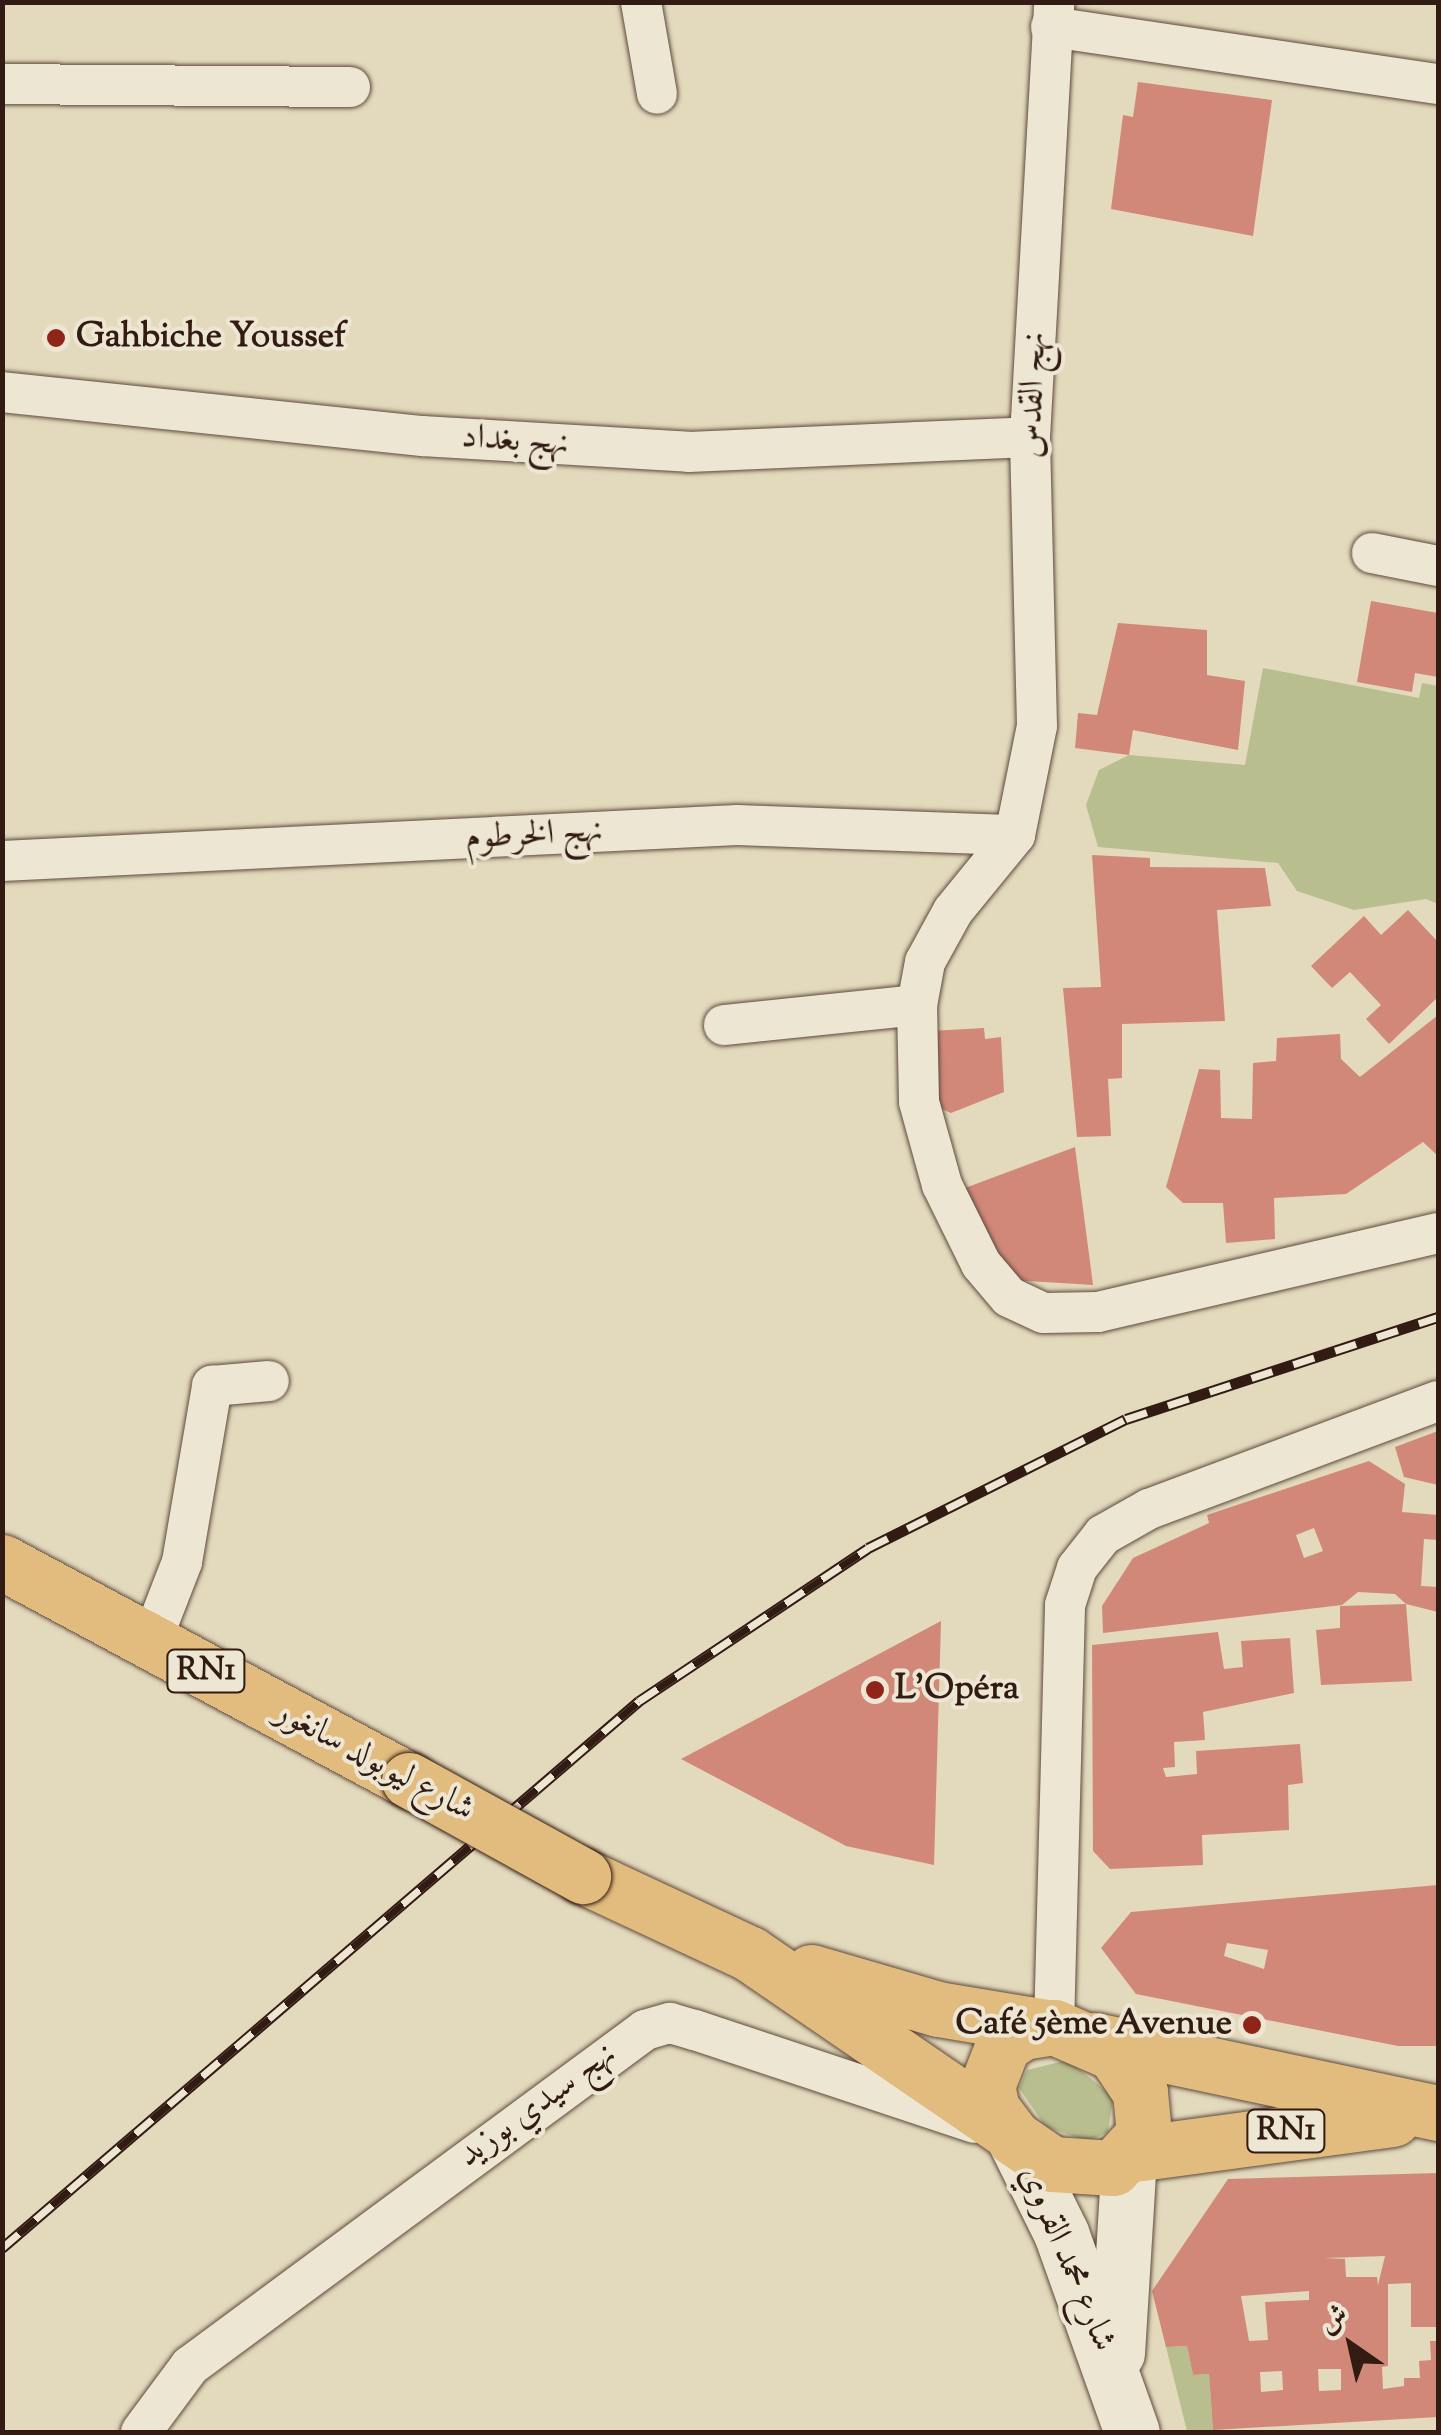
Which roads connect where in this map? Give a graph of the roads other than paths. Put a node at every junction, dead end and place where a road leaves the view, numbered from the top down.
1 (641, 2) edge
2 (1052, 15) edge
3 (2, 84) edge
4 (1438, 84) edge
5 (350, 87) dead end
6 (657, 94) dead end
7 (2, 392) edge
8 (1030, 436) junction
9 (1372, 552) dead end
10 (1438, 566) edge
11 (1015, 835) junction
12 (2, 861) edge
13 (917, 1006) junction
14 (724, 1024) dead end
15 (1438, 1232) edge
16 (269, 1381) dead end
17 (1438, 1400) edge
18 (2, 1562) edge
19 (151, 1642) junction
20 (750, 1954) junction
21 (1064, 2031) junction
22 (1438, 2114) edge
23 (1010, 2134) junction
24 (1131, 2156) junction
25 (1116, 2381) junction
26 (142, 2432) edge
27 (1132, 2432) edge

1 - 6 street
2 - 4 street
2 - 8 street, نهج القدس
3 - 5 street
7 - 8 street, نهج بغداد
8 - 11 street, نهج القدس
9 - 10 street
11 - 12 street, نهج الخرطوم
11 - 13 street
13 - 14 street
13 - 15 street
16 - 19 street
17 - 21 street
18 - 19 main road, شارع ليوبولد سانغور / RN1
19 - 20 main road, شارع ليوبولد سانغور / RN1, bridge
20 - 21 main road, شارع ليوبولد سانغور / RN1
20 - 23 main road, شارع ليوبولد سانغور / RN1
21 - 22 main road, شارع ليوبولد سانغور / RN1
21 - 23 main road
21 - 24 main road
22 - 24 main road, شارع ليوبولد سانغور / RN1
23 - 24 main road, شارع ليوبولد سانغور / RN1
23 - 25 main road, شارع محمد القروي
23 - 26 street, نهج سيدي بوزيد
24 - 25 main road, شارع محمد القروي
25 - 27 main road, شارع محمد القروي

